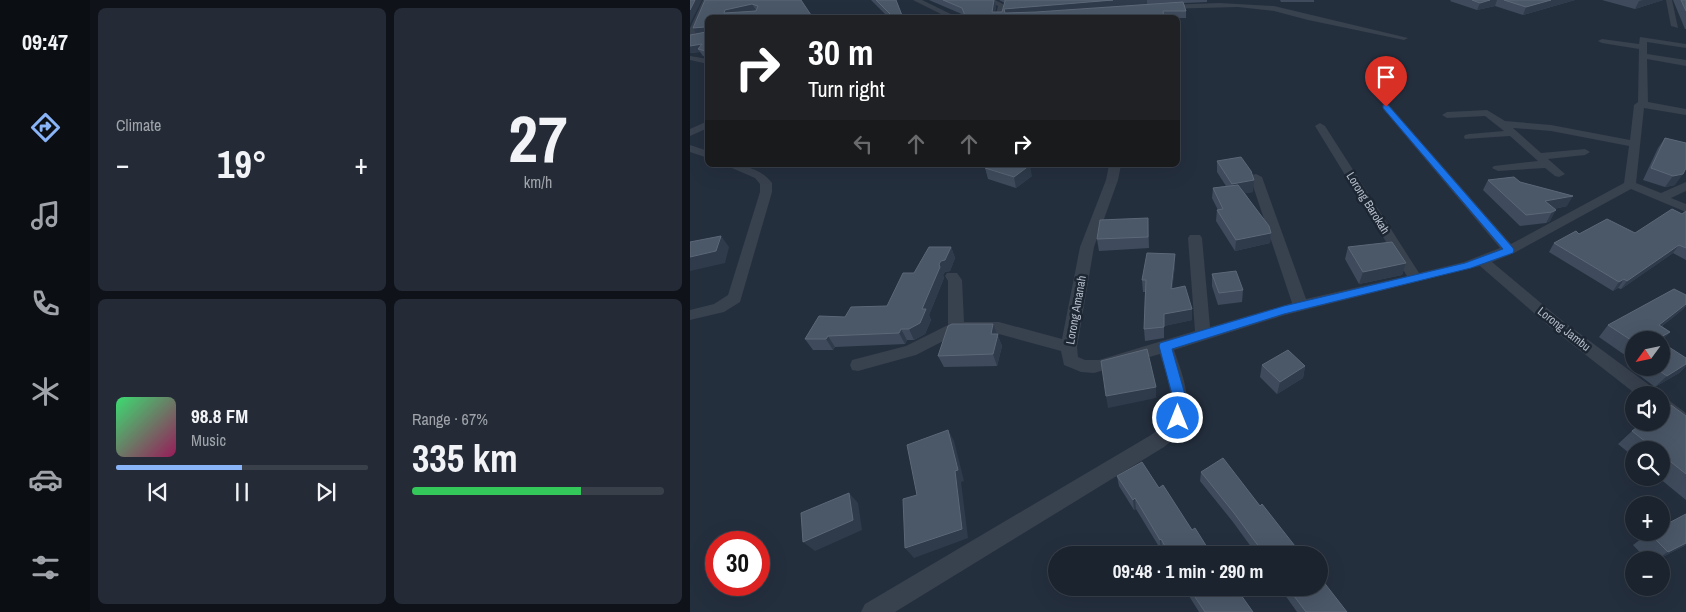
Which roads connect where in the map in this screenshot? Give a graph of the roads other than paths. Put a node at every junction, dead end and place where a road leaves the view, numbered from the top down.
1 (706, 0) edge
2 (916, 0) edge
3 (989, 0) edge
4 (1673, 3) edge
5 (1157, 8) edge
6 (949, 15) edge
7 (999, 15) edge
8 (705, 22) edge
9 (697, 23) junction
10 (1675, 26) dead end
11 (693, 38) edge
12 (1404, 38) dead end
13 (1602, 41) dead end
14 (1643, 44) junction
15 (1686, 46) edge
16 (705, 54) edge
17 (690, 56) edge
18 (705, 61) edge
19 (1686, 63) edge
20 (1643, 105) junction
21 (1386, 107) dead end
22 (1686, 112) edge
23 (1448, 116) dead end
24 (1502, 124) junction
25 (705, 125) edge
26 (1320, 126) dead end
27 (690, 132) edge
28 (1512, 133) junction
29 (1469, 137) dead end
30 (1635, 144) junction
31 (690, 148) edge
32 (1585, 152) dead end
33 (705, 154) edge
34 (1543, 160) junction
35 (736, 167) edge
36 (1115, 167) edge
37 (1498, 168) dead end
38 (1559, 174) dead end
39 (1256, 177) dead end
40 (1630, 186) junction
41 (1686, 186) edge
42 (1661, 198) junction
43 (1686, 208) edge
44 (1196, 238) dead end
45 (1509, 250) junction
46 (1481, 260) junction
47 (952, 276) dead end
48 (1416, 279) junction
49 (1301, 306) junction
50 (690, 315) edge
51 (956, 328) junction
52 (1203, 334) junction
53 (1165, 346) junction
54 (1068, 347) junction
55 (858, 365) dead end
56 (1638, 386) edge
57 (1670, 411) edge
58 (1686, 423) edge
59 (873, 612) edge

1 - 9 street
2 - 6 street
3 - 7 street
4 - 10 street
5 - 12 street
8 - 9 street
9 - 11 street
13 - 14 street
14 - 15 street
14 - 19 street
14 - 20 street
16 - 17 street
17 - 18 street
20 - 22 street
20 - 30 street
21 - 45 street
23 - 24 street
24 - 28 street
24 - 30 street
25 - 27 street
26 - 48 street, Lorong Barokah
28 - 29 street
28 - 34 street
30 - 40 street
31 - 33 street
32 - 34 street
34 - 37 street
34 - 38 street
35 - 50 street
36 - 54 street, Lorong Amanah
39 - 49 street
40 - 42 street
40 - 45 street
41 - 42 street
42 - 43 street
44 - 52 street
45 - 46 street
46 - 48 street
46 - 56 street, Lorong Jambu
47 - 51 street
48 - 49 street
49 - 52 street
51 - 54 street
51 - 55 street
52 - 53 street
53 - 54 street, Lorong Amanah
53 - 59 street
57 - 58 street

